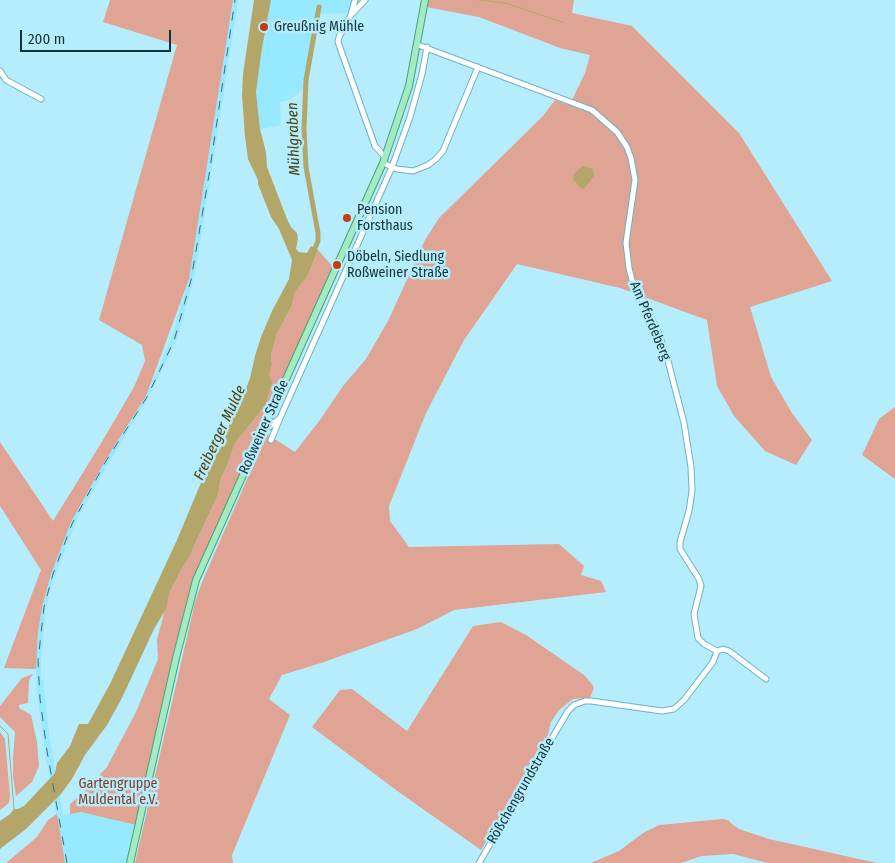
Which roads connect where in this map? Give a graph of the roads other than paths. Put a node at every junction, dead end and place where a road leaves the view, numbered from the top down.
1 (355, 0) edge
2 (365, 0) edge
3 (425, 0) edge
4 (351, 15) junction
5 (418, 45) junction
6 (427, 47) junction
7 (478, 67) junction
8 (0, 71) edge
9 (41, 99) dead end
10 (384, 160) junction
11 (392, 167) junction
12 (366, 202) junction
13 (374, 206) junction
14 (343, 251) junction
15 (353, 255) junction
16 (280, 418) junction
17 (265, 427) junction
18 (271, 440) dead end
19 (717, 651) junction
20 (766, 679) dead end
21 (130, 863) edge
22 (479, 863) edge

1 - 4 street
2 - 4 street
3 - 5 main road, Roßweiner Straße
4 - 10 street
5 - 6 street, Am Pferdeberg
5 - 10 main road, Roßweiner Straße
6 - 7 street, Am Pferdeberg
6 - 11 street
7 - 11 street
7 - 19 street, Am Pferdeberg
8 - 9 street
10 - 11 street
10 - 12 main road, Roßweiner Straße
11 - 13 street
12 - 13 street
12 - 14 main road, Roßweiner Straße
13 - 15 street
14 - 15 street
14 - 17 main road, Roßweiner Straße
15 - 16 street
16 - 17 street
16 - 18 street
17 - 21 main road, Roßweiner Straße
19 - 20 street, Am Pferdeberg
19 - 22 street, Rößchengrundstraße

